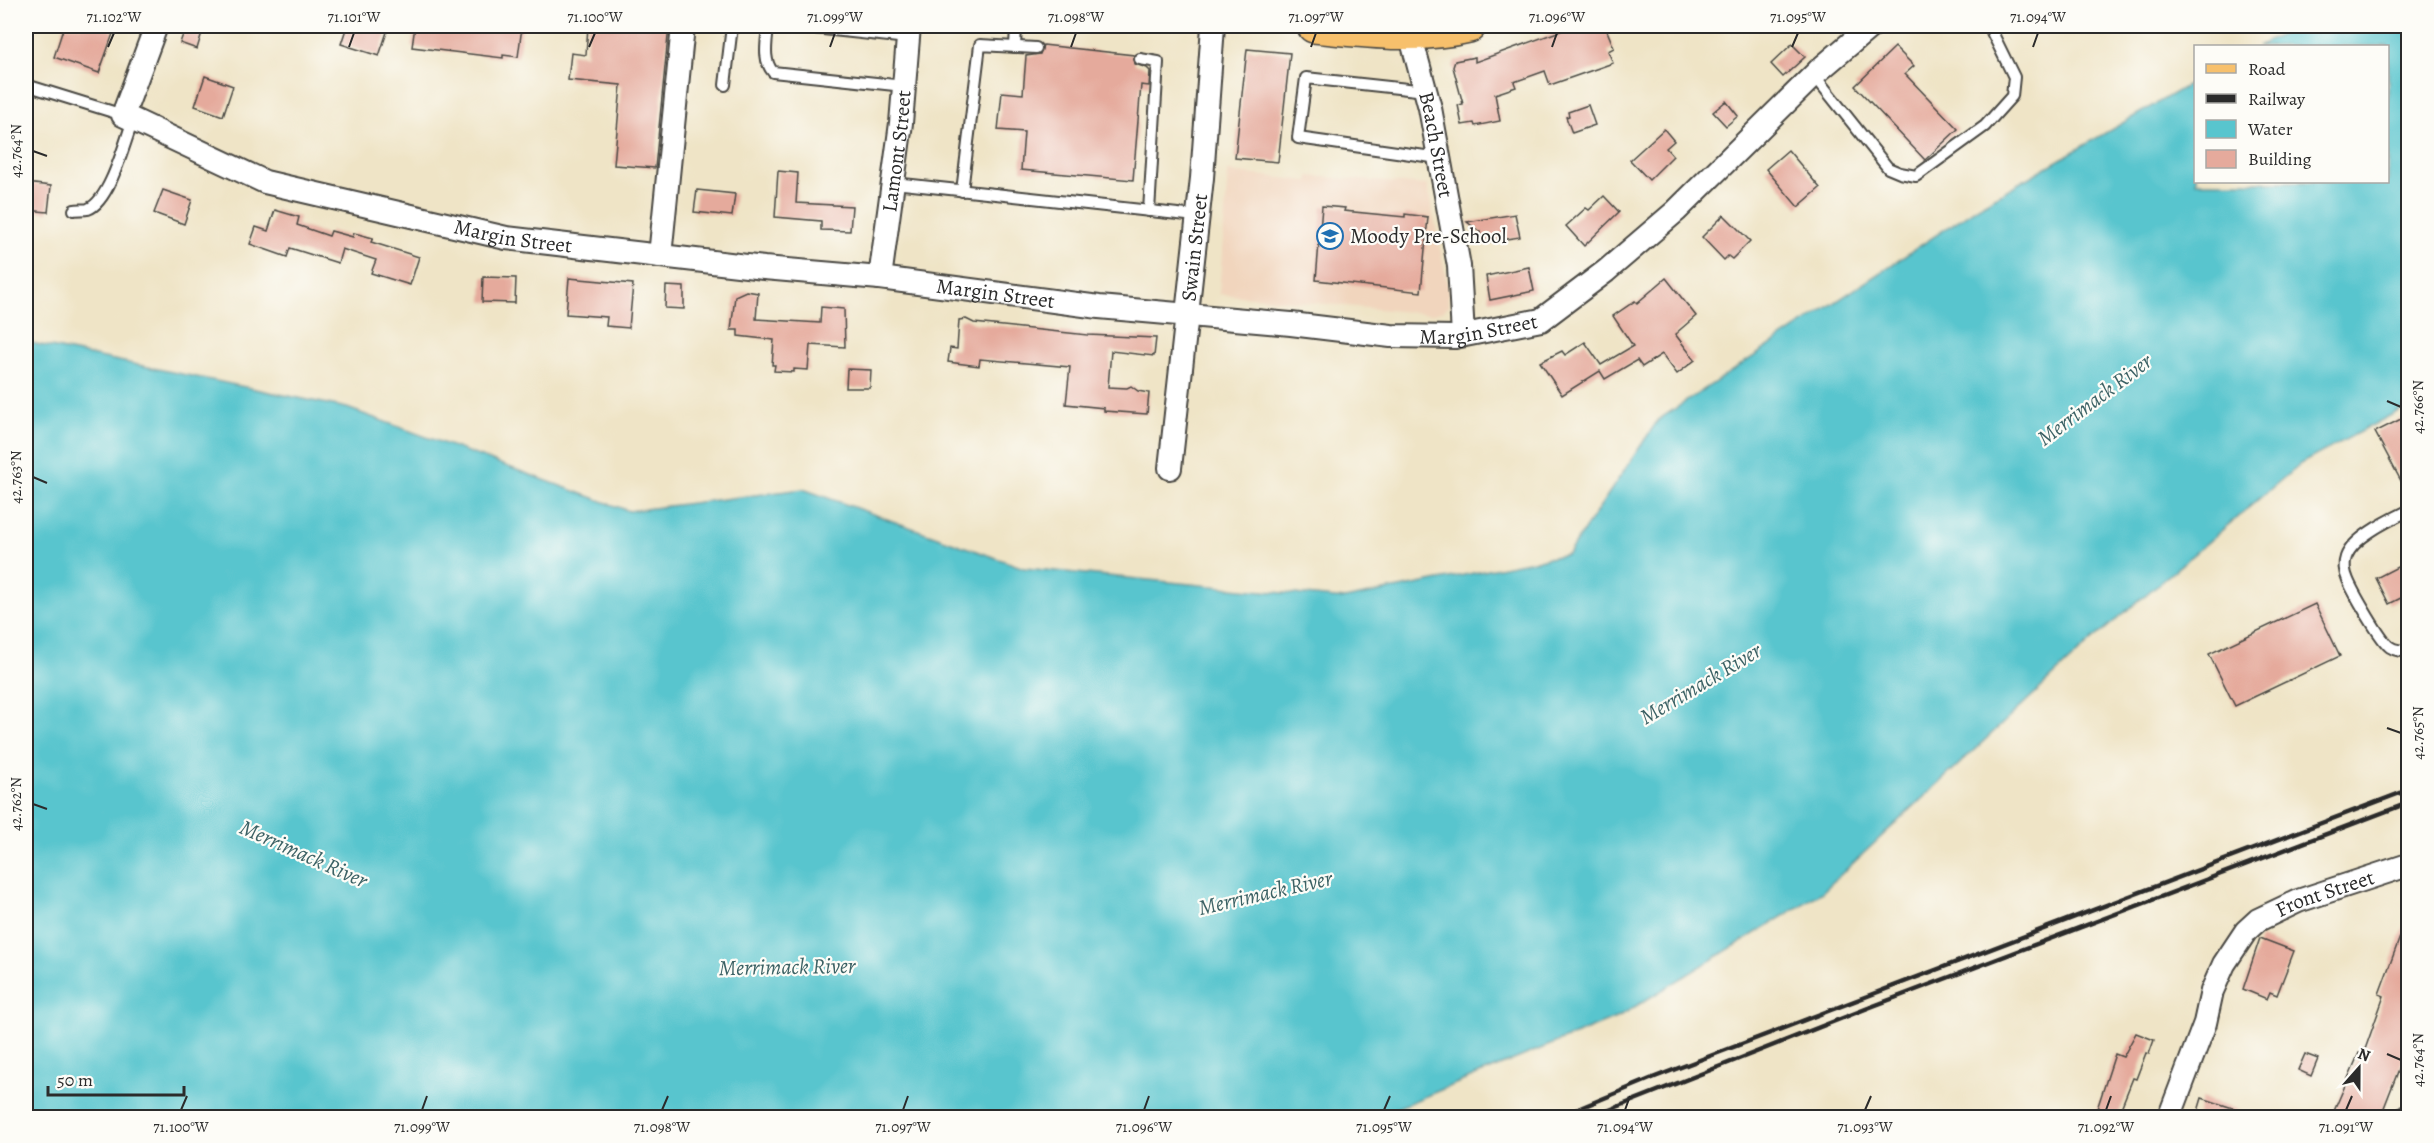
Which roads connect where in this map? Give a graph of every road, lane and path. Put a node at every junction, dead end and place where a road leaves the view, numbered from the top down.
1 (156, 26) edge
2 (683, 26) edge
3 (732, 26) edge
4 (768, 26) edge
5 (795, 26) edge
6 (1016, 26) edge
7 (1213, 26) edge
8 (1314, 26) edge
9 (1469, 26) edge
10 (1871, 26) edge
11 (1989, 26) edge
12 (1409, 28) edge
13 (909, 32) edge
14 (1015, 47) junction
15 (1036, 48) dead end
16 (1140, 59) dead end
17 (1814, 75) junction
18 (26, 85) edge
19 (725, 85) dead end
20 (904, 86) junction
21 (1426, 91) junction
22 (128, 118) junction
23 (1440, 158) junction
24 (894, 183) junction
25 (962, 191) junction
26 (74, 210) dead end
27 (1149, 211) junction
28 (1196, 216) junction
29 (660, 256) junction
30 (880, 278) junction
31 (1186, 315) junction
32 (1463, 335) junction
33 (1170, 468) dead end
34 (2409, 511) edge
35 (2409, 651) edge
36 (2409, 865) edge
37 (2169, 1118) edge

1 - 22 street
2 - 29 street
3 - 19 lane
4 - 20 lane
5 - 13 lane
6 - 14 lane
7 - 28 street, Swain Street
8 - 12 main road
9 - 12 main road
10 - 17 street, Margin Street
11 - 17 lane
12 - 21 street, Beach Street
13 - 20 street, Lamont Street
14 - 15 lane
14 - 25 lane
16 - 27 lane
17 - 32 street, Margin Street
18 - 22 lane
20 - 24 street, Lamont Street
21 - 23 street, Beach Street
21 - 23 lane
22 - 26 lane
22 - 29 street, Margin Street
23 - 32 street, Beach Street
24 - 25 lane
24 - 30 street, Lamont Street
25 - 27 lane
27 - 28 lane
28 - 31 street, Swain Street
29 - 30 street, Margin Street
30 - 31 street, Margin Street
31 - 32 street, Margin Street
31 - 33 street, Swain Street
34 - 35 lane
36 - 37 street, Front Street

